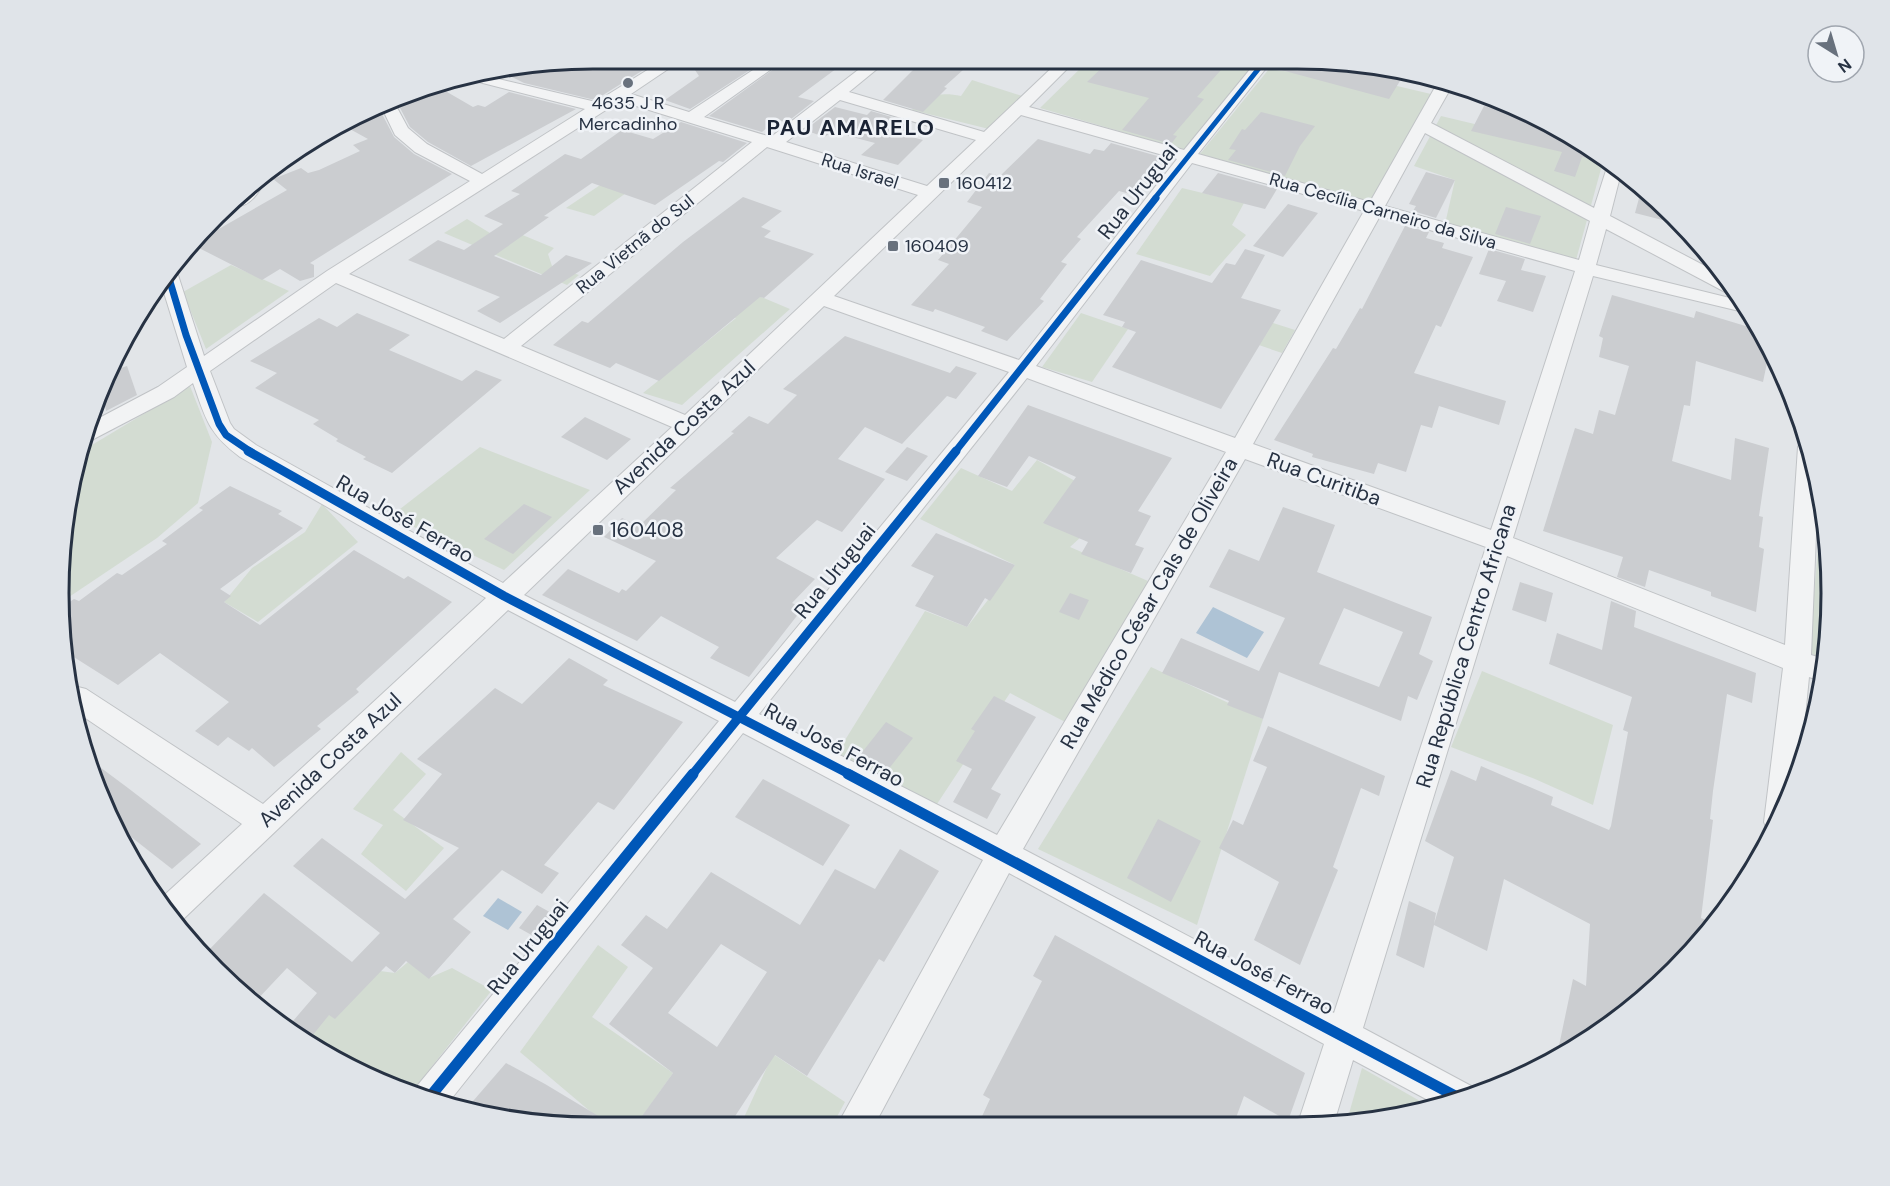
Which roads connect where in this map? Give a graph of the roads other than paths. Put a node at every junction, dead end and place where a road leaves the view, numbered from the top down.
1 (659, 69) edge
2 (764, 69) edge
3 (870, 69) edge
4 (1060, 69) edge
5 (1258, 69) edge
6 (485, 80) edge
7 (1442, 90) edge
8 (838, 94) junction
9 (618, 95) junction
10 (598, 107) junction
11 (1019, 109) junction
12 (390, 110) edge
13 (691, 118) junction
14 (1422, 125) junction
15 (988, 138) junction
16 (769, 142) junction
17 (1188, 156) junction
18 (1612, 174) edge
19 (477, 184) junction
20 (931, 193) junction
21 (1376, 209) junction
22 (1599, 218) junction
23 (1586, 268) junction
24 (334, 275) junction
25 (1718, 280) edge
26 (170, 283) edge
27 (820, 298) junction
28 (1735, 306) edge
29 (506, 348) junction
30 (1023, 369) junction
31 (196, 371) junction
32 (688, 425) junction
33 (95, 430) edge
34 (1240, 448) junction
35 (1807, 476) edge
36 (1498, 542) junction
37 (504, 596) junction
38 (1797, 662) junction
39 (1816, 668) edge
40 (80, 700) edge
41 (740, 716) junction
42 (1783, 789) edge
43 (264, 822) junction
44 (1003, 854) junction
45 (173, 907) edge
46 (1343, 1036) junction
47 (434, 1092) edge
48 (1451, 1093) edge
49 (1318, 1116) edge
50 (860, 1117) edge

1 - 9 street
2 - 13 street
3 - 8 street, Rua Vietnã do Sul
4 - 11 street, Avenida Costa Azul
5 - 17 street, Rua Uruguai
6 - 10 street
7 - 14 street, Rua Médico César Cals de Oliveira
8 - 15 street
8 - 16 street, Rua Vietnã do Sul
9 - 10 street
9 - 13 street, Rua Israel
10 - 19 street
11 - 15 street, Avenida Costa Azul
11 - 17 street, Rua Cecília Carneiro da Silva
12 - 19 street
13 - 16 street, Rua Israel
14 - 21 street, Rua Médico César Cals de Oliveira
14 - 22 street
15 - 20 street, Avenida Costa Azul
16 - 20 street, Rua Israel
16 - 29 street, Rua Vietnã do Sul
17 - 21 street, Rua Cecília Carneiro da Silva
17 - 30 street, Rua Uruguai
18 - 22 street, Rua República Centro Africana
19 - 24 street
20 - 27 street, Avenida Costa Azul
21 - 23 street, Rua Cecília Carneiro da Silva
21 - 34 street, Rua Médico César Cals de Oliveira
22 - 23 street, Rua República Centro Africana
22 - 25 street
23 - 28 street, Rua Cecília Carneiro da Silva
23 - 36 street, Rua República Centro Africana
24 - 29 street
24 - 31 street
26 - 31 street, Rua José Ferrao
27 - 30 street, Rua Curitiba
27 - 32 street, Avenida Costa Azul
29 - 32 street
30 - 34 street, Rua Curitiba
30 - 41 street, Rua Uruguai
31 - 33 street
31 - 37 street, Rua José Ferrao
32 - 37 street, Avenida Costa Azul
34 - 36 street, Rua Curitiba
34 - 44 street, Rua Médico César Cals de Oliveira
35 - 38 street
36 - 38 street, Rua Curitiba
36 - 46 street, Rua República Centro Africana
37 - 41 street, Rua José Ferrao
37 - 43 street, Avenida Costa Azul
38 - 39 street, Rua Curitiba
38 - 42 street
40 - 43 street
41 - 44 street, Rua José Ferrao
41 - 47 street, Rua Uruguai
43 - 45 street, Avenida Costa Azul
44 - 46 street, Rua José Ferrao
44 - 50 street, Rua Médico César Cals de Oliveira
46 - 48 street, Rua José Ferrao
46 - 49 street, Rua República Centro Africana

